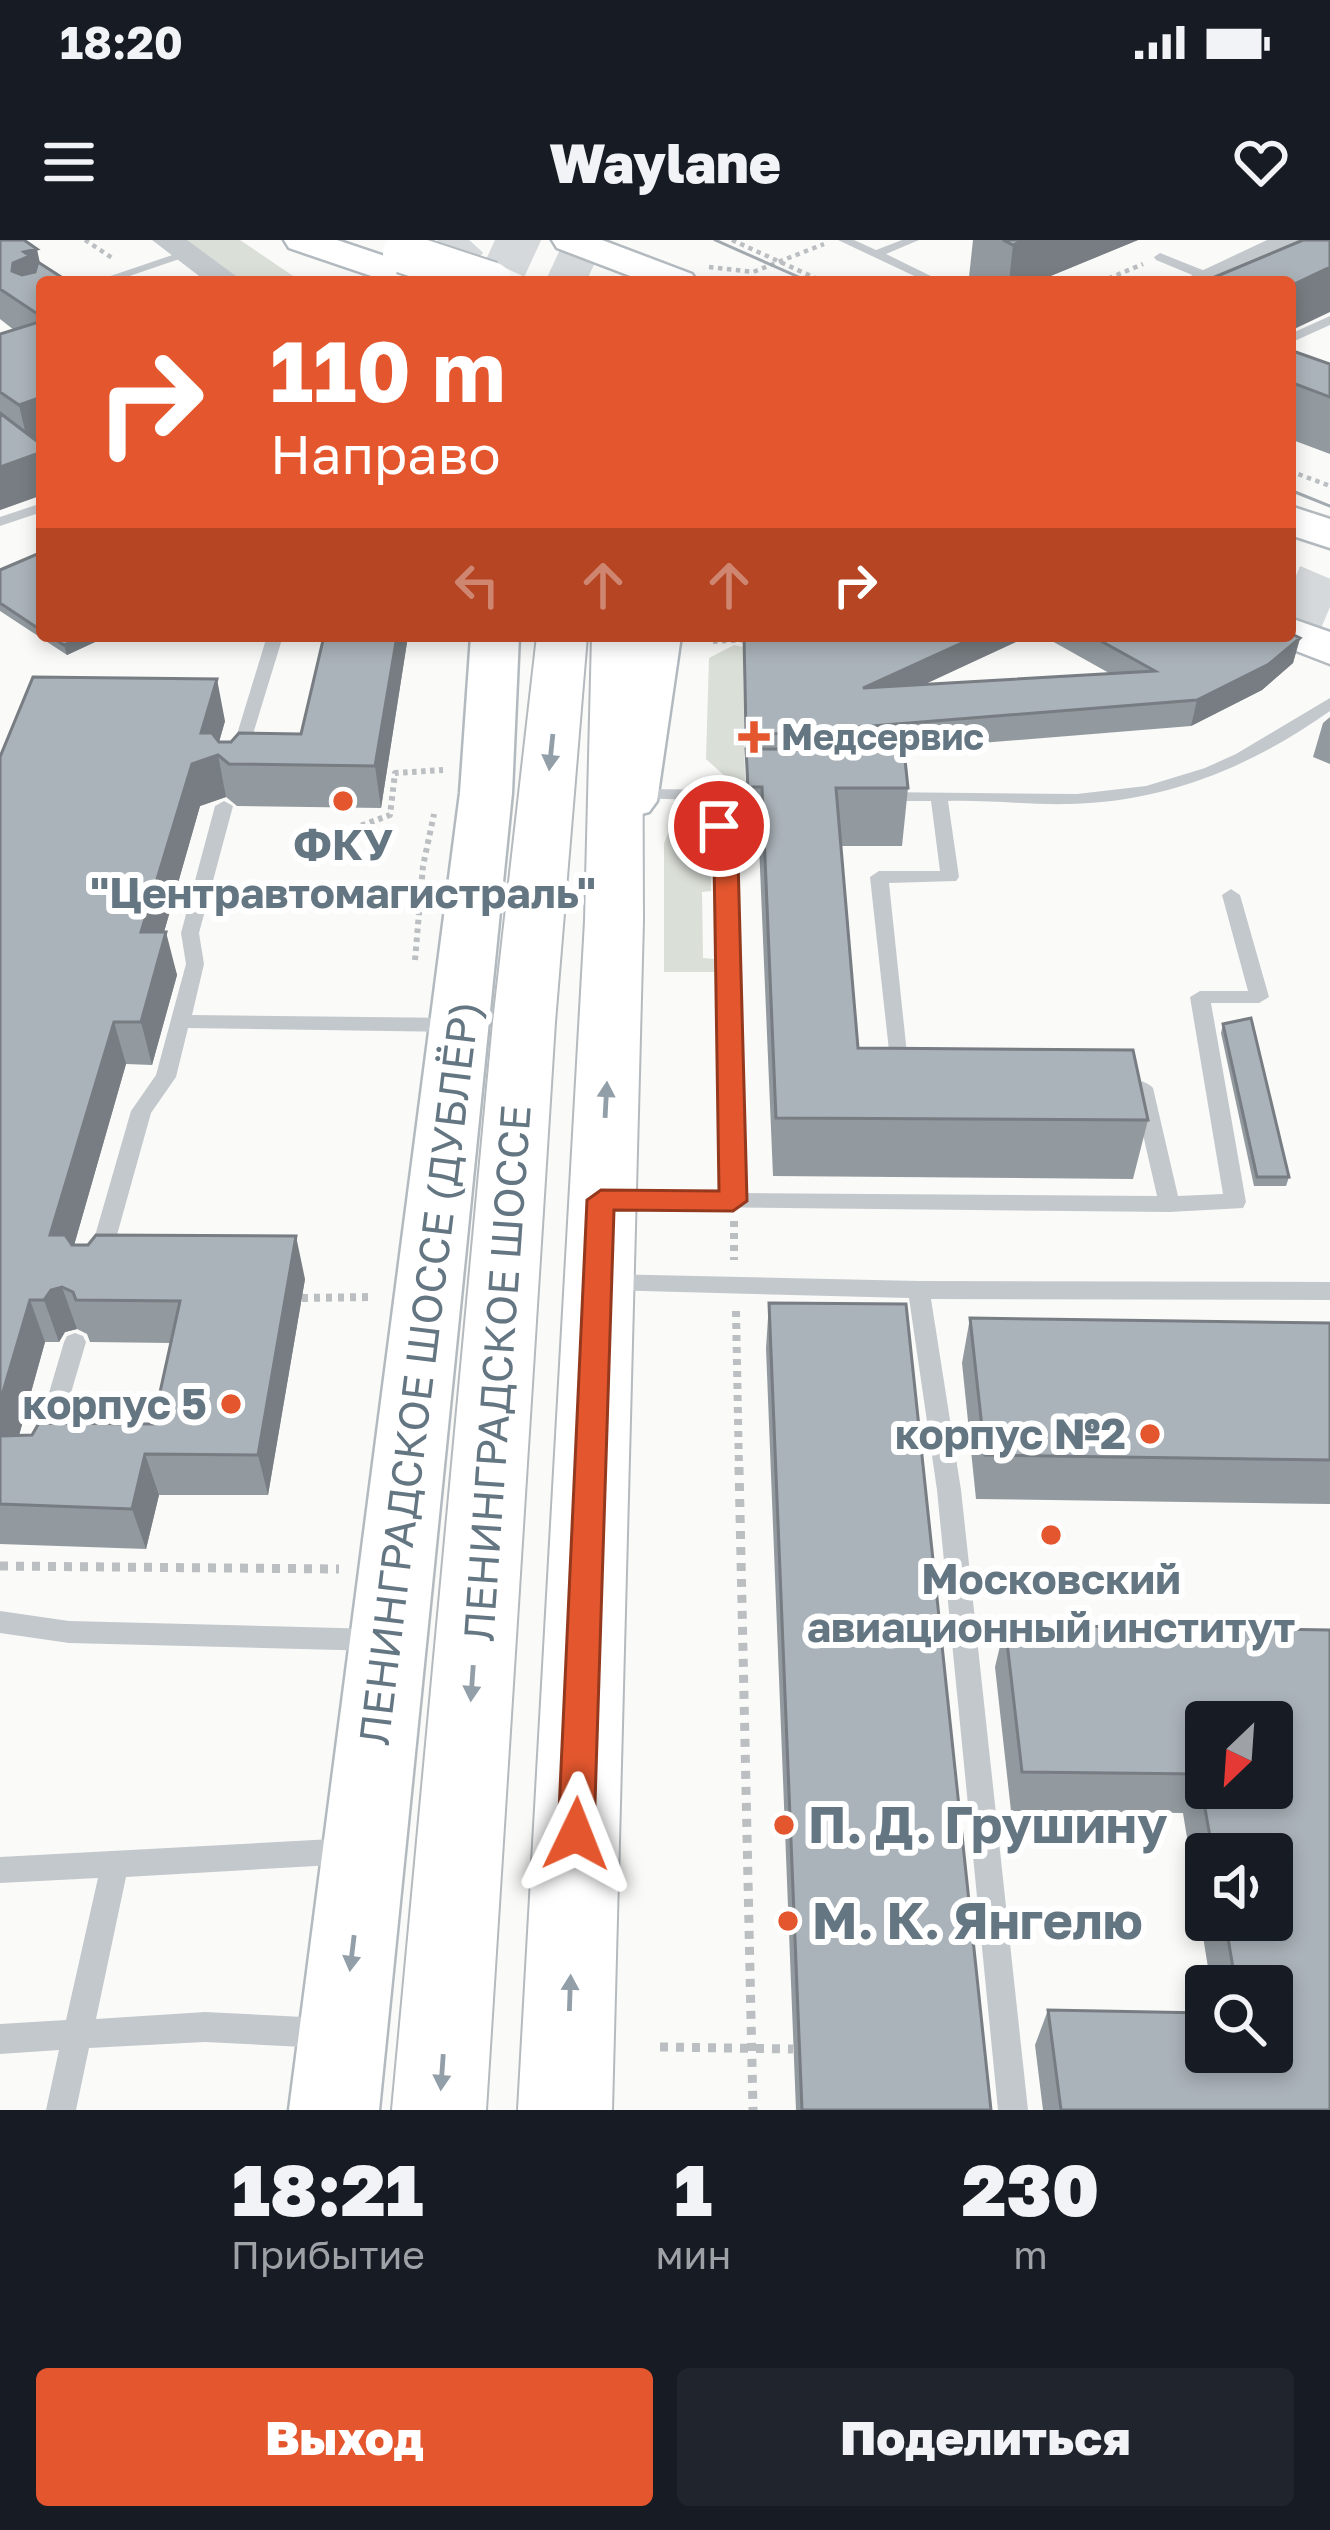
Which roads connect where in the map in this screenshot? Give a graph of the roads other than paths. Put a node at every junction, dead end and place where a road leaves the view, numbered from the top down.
1 (275, 240) edge
2 (302, 240) edge
3 (364, 240) edge
4 (570, 240) edge
5 (844, 240) edge
6 (913, 240) edge
7 (1289, 240) edge
8 (177, 247) edge
9 (876, 254) junction
10 (1160, 257) dead end
11 (414, 267) edge
12 (693, 274) edge
13 (112, 276) edge
14 (219, 276) edge
15 (326, 276) edge
16 (460, 276) edge
17 (924, 276) edge
18 (1193, 276) edge
19 (1205, 276) edge
20 (1330, 320) edge
21 (1296, 336) edge
22 (36, 509) edge
23 (0, 522) edge
24 (1296, 522) edge
25 (1330, 536) edge
26 (1296, 600) edge
27 (1330, 614) edge
28 (1296, 635) edge
29 (272, 642) edge
30 (494, 642) edge
31 (561, 642) edge
32 (616, 642) edge
33 (679, 646) edge
34 (1330, 650) edge
35 (1330, 703) edge
36 (233, 775) edge
37 (632, 794) junction
38 (712, 794) junction
39 (788, 795) edge
40 (853, 795) edge
41 (939, 796) junction
42 (224, 806) edge
43 (1231, 895) dead end
44 (614, 921) junction
45 (181, 1021) junction
46 (492, 1023) junction
47 (923, 1087) edge
48 (1099, 1088) edge
49 (907, 1177) edge
50 (601, 1200) junction
51 (733, 1201) junction
52 (910, 1202) junction
53 (1169, 1204) junction
54 (94, 1277) edge
55 (597, 1282) junction
56 (920, 1290) junction
57 (1330, 1291) edge
58 (75, 1342) edge
59 (0, 1464) edge
60 (0, 1622) edge
61 (388, 1640) junction
62 (364, 1851) junction
63 (115, 1864) junction
64 (0, 1870) edge
65 (77, 2033) junction
66 (343, 2033) junction
67 (0, 2039) edge
68 (61, 2110) edge
69 (334, 2110) edge
70 (439, 2110) edge
71 (565, 2110) edge
72 (1012, 2110) edge

1 - 15 main road
2 - 11 main road
3 - 11 main road
4 - 12 main road
5 - 9 lane
6 - 9 lane
7 - 19 street
8 - 13 lane
8 - 14 street
9 - 17 lane
10 - 18 lane
11 - 16 main road, bridge
20 - 21 lane
22 - 23 lane
24 - 25 main road
26 - 27 main road
28 - 34 main road
29 - 36 lane
30 - 46 main road, ЛЕНИНГРАДСКОЕ ШОССЕ (ДУБЛЁР)
31 -> 46 main road, ЛЕНИНГРАДСКОЕ ШОССЕ
32 - 44 main road
33 - 37 main road
35 - 41 lane
37 - 38 lane
37 - 44 main road
38 - 39 lane
38 - 51 lane
40 - 41 lane
41 - 47 lane
42 - 45 lane
43 - 53 lane
50 -> 44 main road
45 - 46 lane
45 - 54 lane
46 - 61 main road, ЛЕНИНГРАДСКОЕ ШОССЕ (ДУБЛЁР)
46 -> 70 main road, ЛЕНИНГРАДСКОЕ ШОССЕ
48 - 53 lane
49 - 52 lane
50 - 51 lane
50 - 55 main road
51 - 52 lane
52 - 53 lane
55 - 56 lane
71 -> 55 main road
56 - 57 lane
56 - 72 lane
58 - 59 lane
60 - 61 lane
61 - 62 main road, ЛЕНИНГРАДСКОЕ ШОССЕ (ДУБЛЁР)
62 - 63 lane
62 -> 66 main road, ЛЕНИНГРАДСКОЕ ШОССЕ (ДУБЛЁР)
63 - 64 lane
63 - 65 lane
65 - 66 lane
65 - 67 lane
65 - 68 lane
66 - 69 main road, ЛЕНИНГРАДСКОЕ ШОССЕ (ДУБЛЁР)

